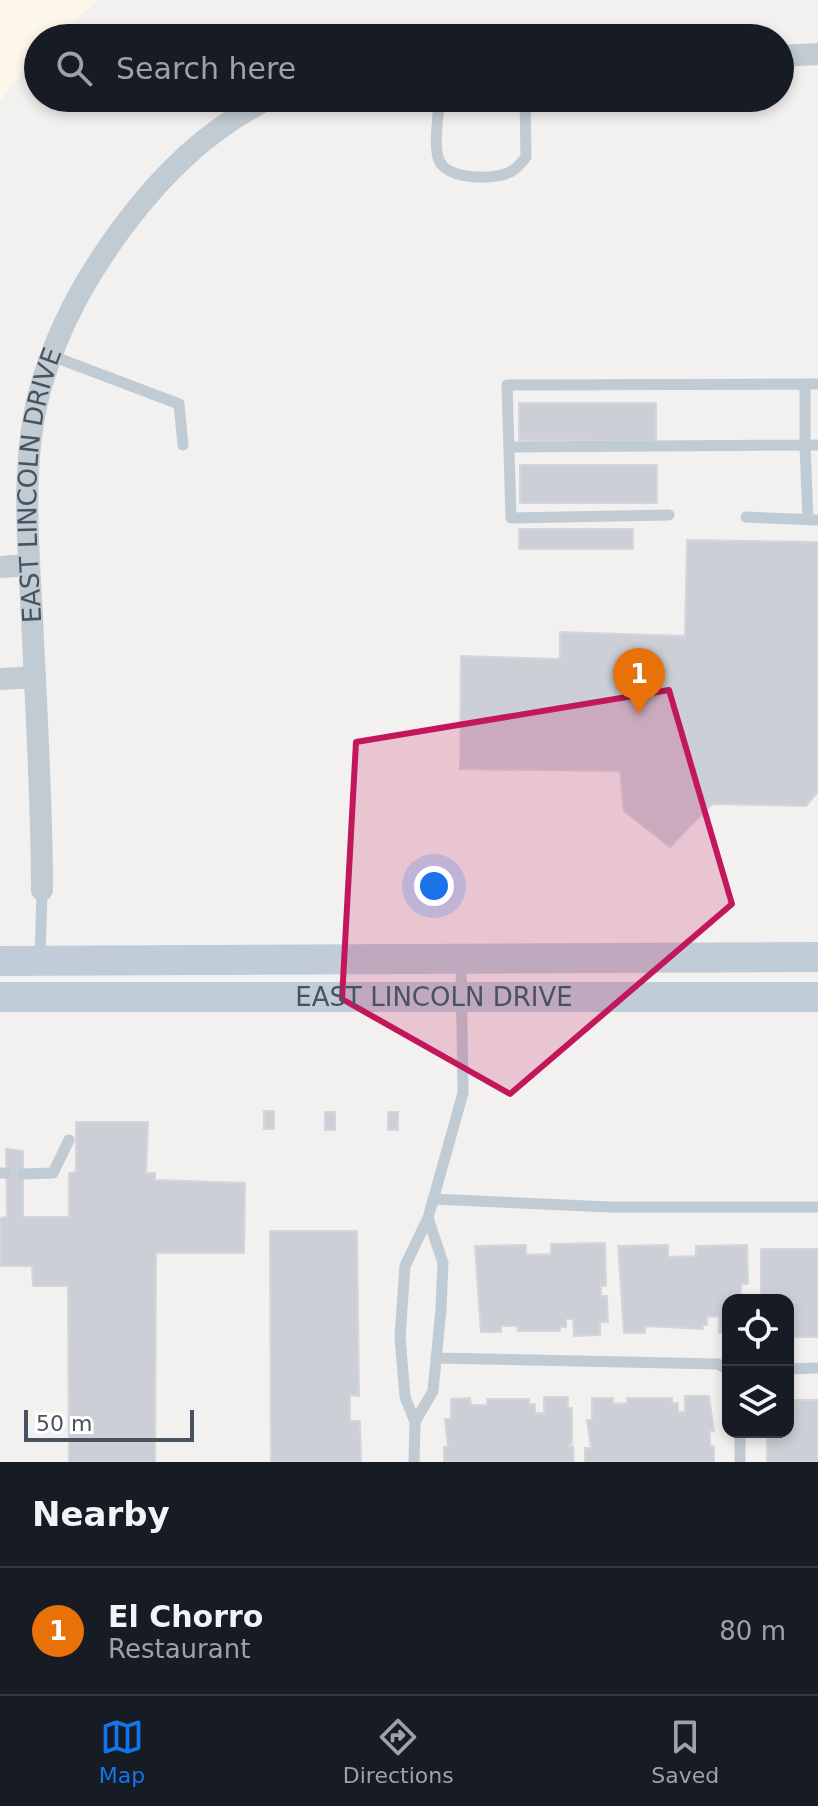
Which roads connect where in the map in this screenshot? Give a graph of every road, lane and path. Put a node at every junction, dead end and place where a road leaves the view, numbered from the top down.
1 (818, 54) edge
2 (794, 55) edge
3 (241, 112) edge
4 (439, 112) edge
5 (525, 112) edge
6 (52, 356) junction
7 (812, 384) edge
8 (183, 445) dead end
9 (805, 445) junction
10 (818, 445) edge
11 (511, 447) junction
12 (669, 515) dead end
13 (746, 517) dead end
14 (813, 520) edge
15 (29, 565) junction
16 (0, 567) edge
17 (35, 677) junction
18 (0, 679) edge
19 (42, 890) joint
20 (818, 957) edge
21 (461, 958) junction
22 (0, 961) edge
23 (40, 961) junction
24 (98, 961) junction
25 (0, 980) edge
26 (462, 995) junction
27 (0, 997) edge
28 (818, 997) edge
29 (69, 1140) dead end
30 (23, 1174) dead end
31 (433, 1199) junction
32 (818, 1207) edge
33 (428, 1218) junction
34 (436, 1358) junction
35 (722, 1367) edge
36 (818, 1368) edge
37 (794, 1369) edge
38 (415, 1422) junction
39 (740, 1438) edge
40 (414, 1462) edge
41 (740, 1462) edge

1 - 2 street
3 - 6 street, EAST LINCOLN DRIVE
4 - 5 lane
6 - 8 lane
6 - 15 street, EAST LINCOLN DRIVE
7 - 9 lane
7 - 11 lane
9 - 10 lane
9 - 11 lane
9 - 14 lane
11 - 12 lane
13 - 14 lane
15 - 16 street
15 - 17 street, EAST LINCOLN DRIVE
17 - 18 street
17 - 19 street, EAST LINCOLN DRIVE
19 - 23 lane, EAST LINCOLN DRIVE
20 - 21 main road, EAST LINCOLN DRIVE
21 - 24 main road, EAST LINCOLN DRIVE
21 - 26 lane
22 - 23 main road, EAST LINCOLN DRIVE
23 - 24 main road, EAST LINCOLN DRIVE
24 - 25 main road
26 - 27 main road, EAST LINCOLN DRIVE
26 - 28 main road, EAST LINCOLN DRIVE
26 - 31 lane
29 - 30 lane
31 - 32 lane
31 - 33 lane
33 - 34 lane
33 - 38 lane
34 - 35 lane
34 - 38 lane
36 - 37 lane
38 - 40 lane
39 - 41 lane

